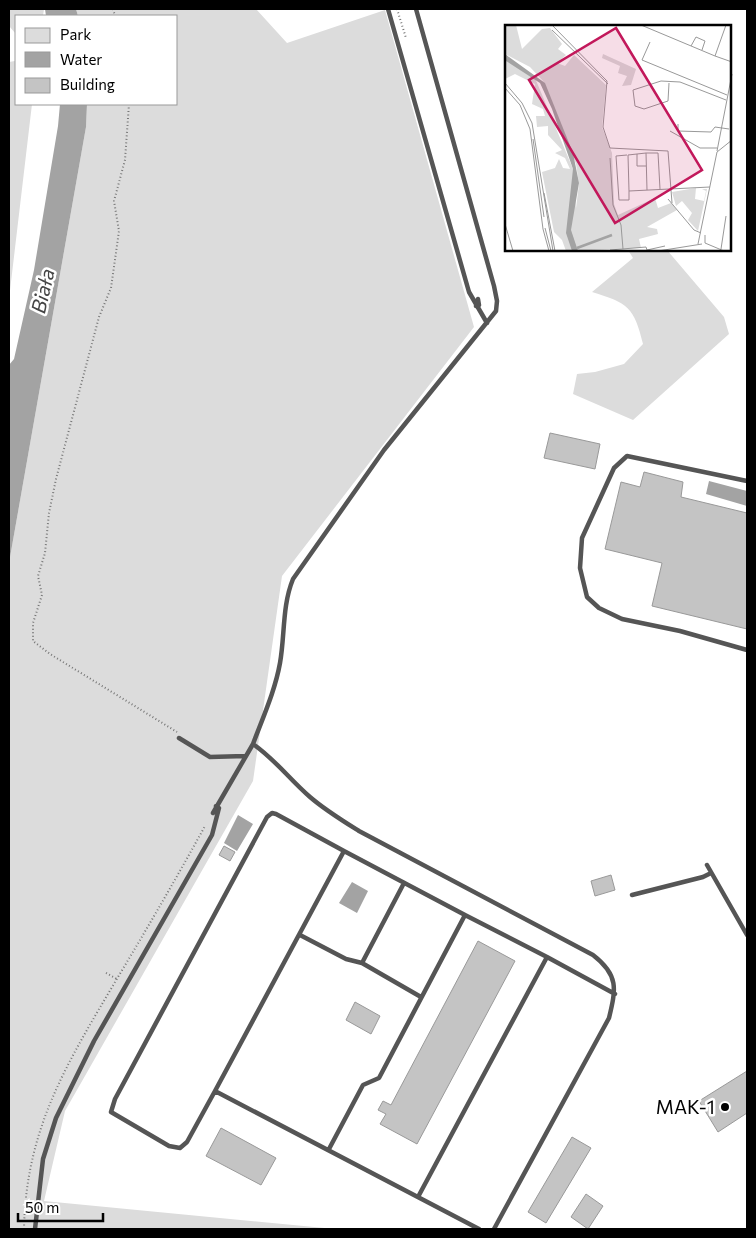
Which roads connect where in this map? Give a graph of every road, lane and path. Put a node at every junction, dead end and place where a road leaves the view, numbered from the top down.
1 (388, 9) edge
2 (416, 9) edge
3 (129, 105) edge
4 (478, 299) dead end
5 (476, 306) junction
6 (487, 323) junction
7 (747, 482) edge
8 (747, 650) edge
9 (179, 738) joint
10 (253, 744) junction
11 (245, 756) junction
12 (216, 806) junction
13 (212, 813) dead end
14 (344, 851) junction
15 (707, 865) dead end
16 (711, 873) junction
17 (404, 883) junction
18 (632, 896) dead end
19 (464, 915) junction
20 (300, 935) junction
21 (747, 935) edge
22 (547, 957) junction
23 (362, 963) junction
24 (106, 973) dead end
25 (118, 980) dead end
26 (615, 994) junction
27 (421, 997) junction
28 (215, 1091) junction
29 (329, 1149) junction
30 (418, 1197) junction
31 (35, 1229) edge
32 (479, 1229) edge
33 (494, 1229) edge

1 - 5 lane
2 - 6 lane
3 - 9 path
4 - 5 lane
5 - 6 lane
6 - 10 lane
7 - 8 lane
9 - 11 lane
10 - 11 lane
10 - 26 lane
11 - 12 lane
12 - 13 lane
12 - 31 lane
14 - 17 lane
14 - 20 lane
14 - 28 lane
15 - 16 lane
16 - 18 lane
16 - 21 lane
17 - 19 lane
17 - 23 lane
19 - 22 lane
19 - 27 lane
20 - 23 lane
20 - 28 lane
22 - 26 lane
22 - 30 lane
23 - 27 lane
24 - 25 path
26 - 33 lane
27 - 29 lane
28 - 29 lane
29 - 30 lane
30 - 32 lane

